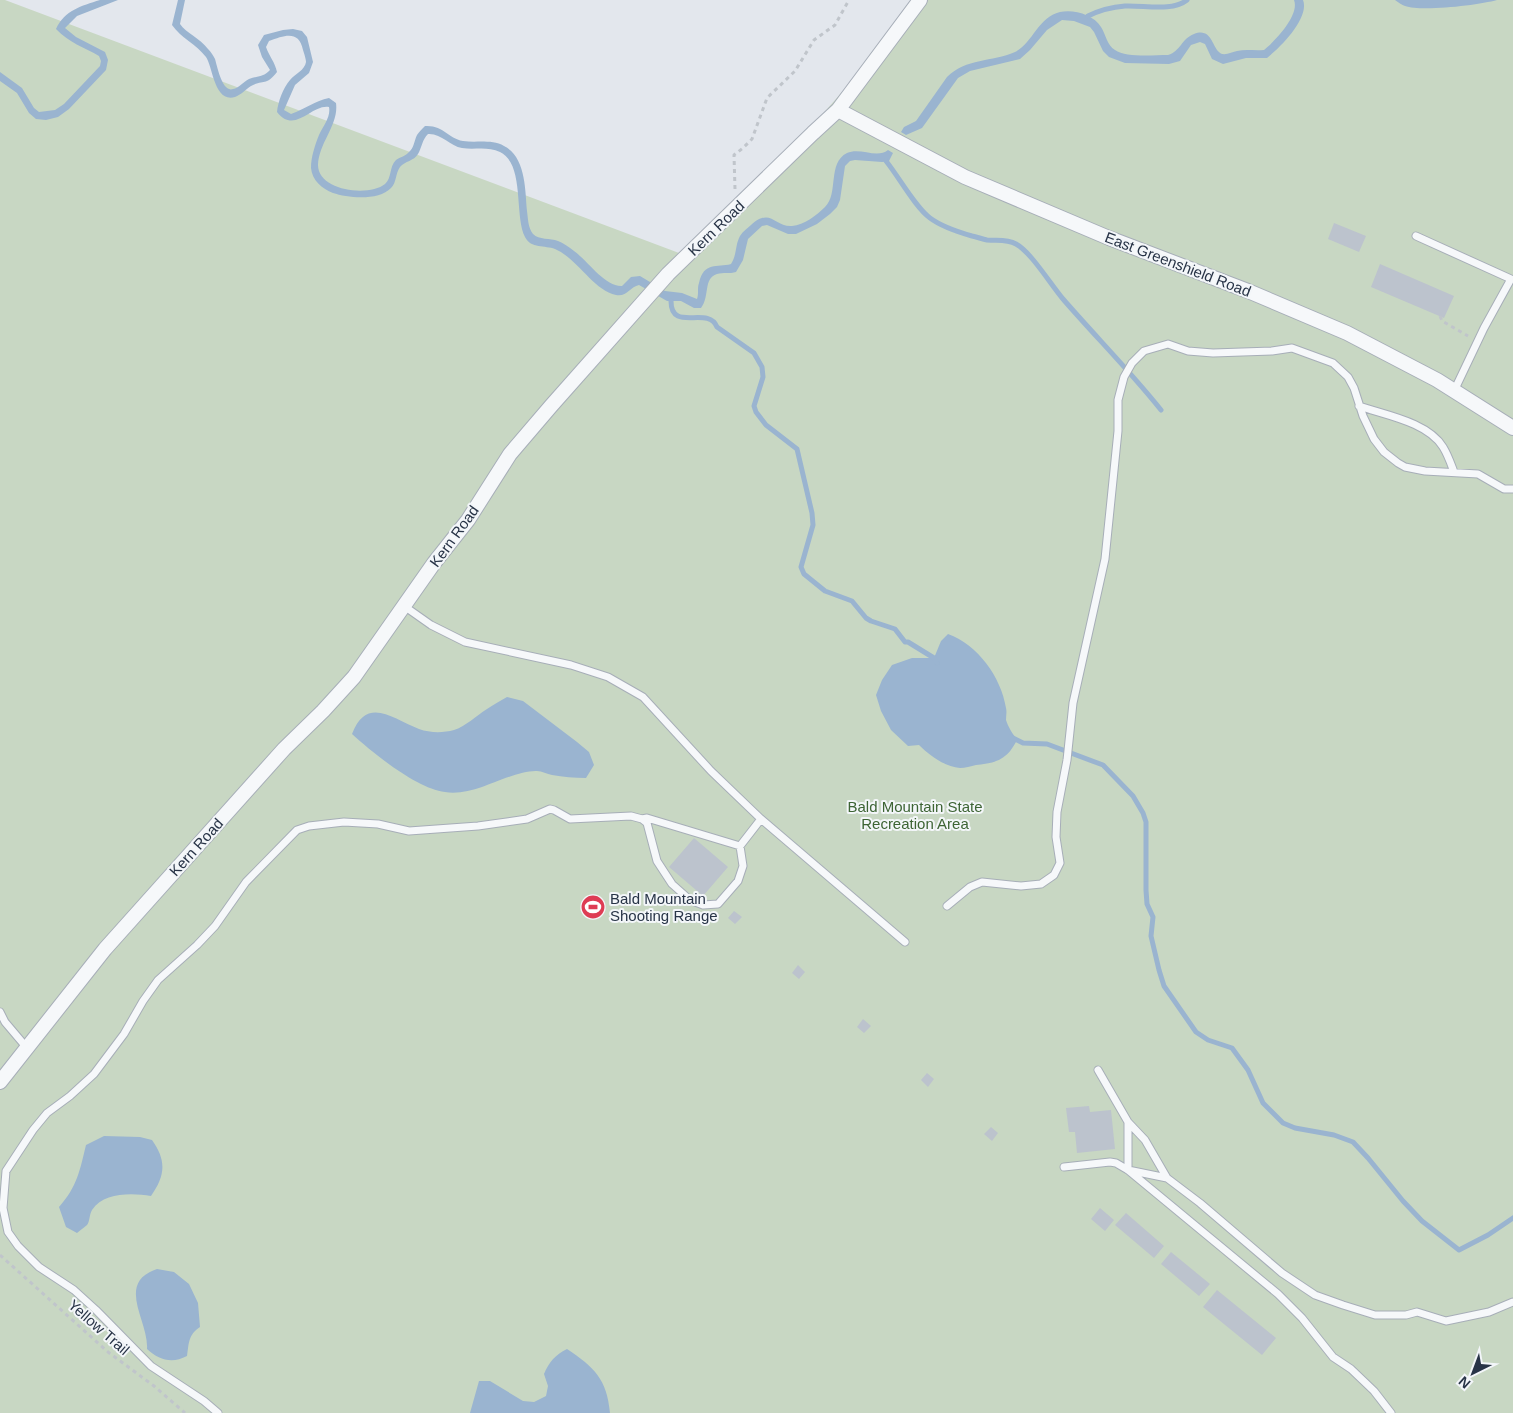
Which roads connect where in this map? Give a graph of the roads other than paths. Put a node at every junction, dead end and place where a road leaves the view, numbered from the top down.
1 (920, 0) edge
2 (838, 110) junction
3 (1416, 236) dead end
4 (1454, 391) junction
5 (1359, 406) junction
6 (1513, 428) edge
7 (1454, 472) junction
8 (1513, 489) edge
9 (404, 606) junction
10 (642, 819) junction
11 (761, 819) junction
12 (740, 846) junction
13 (947, 906) dead end
14 (904, 942) dead end
15 (0, 1012) edge
16 (27, 1048) junction
17 (1098, 1070) dead end
18 (0, 1082) edge
19 (1128, 1122) junction
20 (1064, 1167) dead end
21 (1128, 1170) junction
22 (1167, 1178) junction
23 (1513, 1302) edge
24 (218, 1413) edge
25 (1391, 1413) edge

1 - 2 street, Kern Road
2 - 4 street, East Greenshield Road
2 - 9 street, Kern Road
3 - 4 lane
4 - 6 street, East Greenshield Road
5 - 7 lane
5 - 7 lane
5 - 13 lane
7 - 8 lane
9 - 11 lane
9 - 16 street, Kern Road
10 - 12 lane
10 - 12 lane
10 - 24 lane
11 - 12 lane
11 - 14 lane
15 - 16 lane
16 - 18 street, Kern Road
17 - 19 lane
19 - 21 lane
19 - 22 lane
20 - 21 lane
21 - 22 lane
21 - 25 lane
22 - 23 lane

